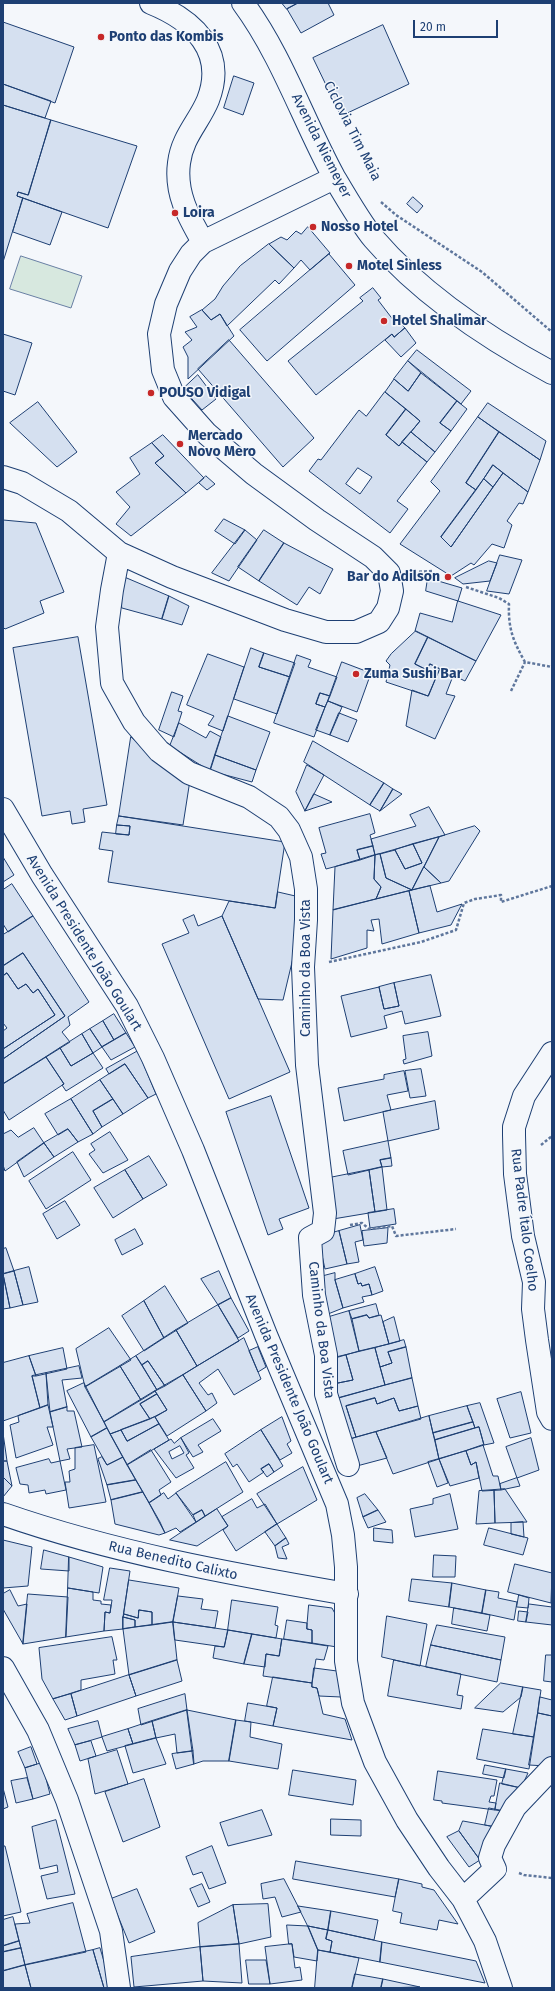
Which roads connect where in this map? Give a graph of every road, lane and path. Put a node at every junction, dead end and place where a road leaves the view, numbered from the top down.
1 (151, 3) edge
2 (243, 3) edge
3 (334, 178) junction
4 (380, 201) dead end
5 (203, 242) junction
6 (552, 332) edge
7 (552, 373) edge
8 (3, 477) edge
9 (119, 552) junction
10 (466, 587) dead end
11 (525, 662) junction
12 (552, 667) edge
13 (511, 691) dead end
14 (3, 809) edge
15 (552, 886) edge
16 (303, 967) junction
17 (552, 1053) edge
18 (347, 1225) dead end
19 (456, 1229) dead end
20 (552, 1419) edge
21 (348, 1465) dead end
22 (3, 1514) edge
23 (347, 1594) junction
24 (3, 1668) edge
25 (552, 1768) edge
26 (463, 1899) junction
27 (119, 1988) edge
28 (501, 1988) edge

1 - 5 street
2 - 3 street, Avenida Niemeyer
3 - 5 street
3 - 7 street, Avenida Niemeyer
4 - 6 path, Ciclovia Tim Maia
5 - 9 street
8 - 9 street
9 - 16 street, Caminho da Boa Vista
10 - 11 path
11 - 12 path
11 - 13 path
14 - 23 street, Avenida Presidente João Goulart
15 - 16 path
16 - 21 street, Caminho da Boa Vista
17 - 20 street, Rua Padre Ítalo Coelho
18 - 19 path
22 - 23 street, Rua Benedito Calixto
23 - 26 street, Avenida Presidente João Goulart
24 - 27 street
25 - 26 street
26 - 28 street, Avenida Presidente João Goulart

